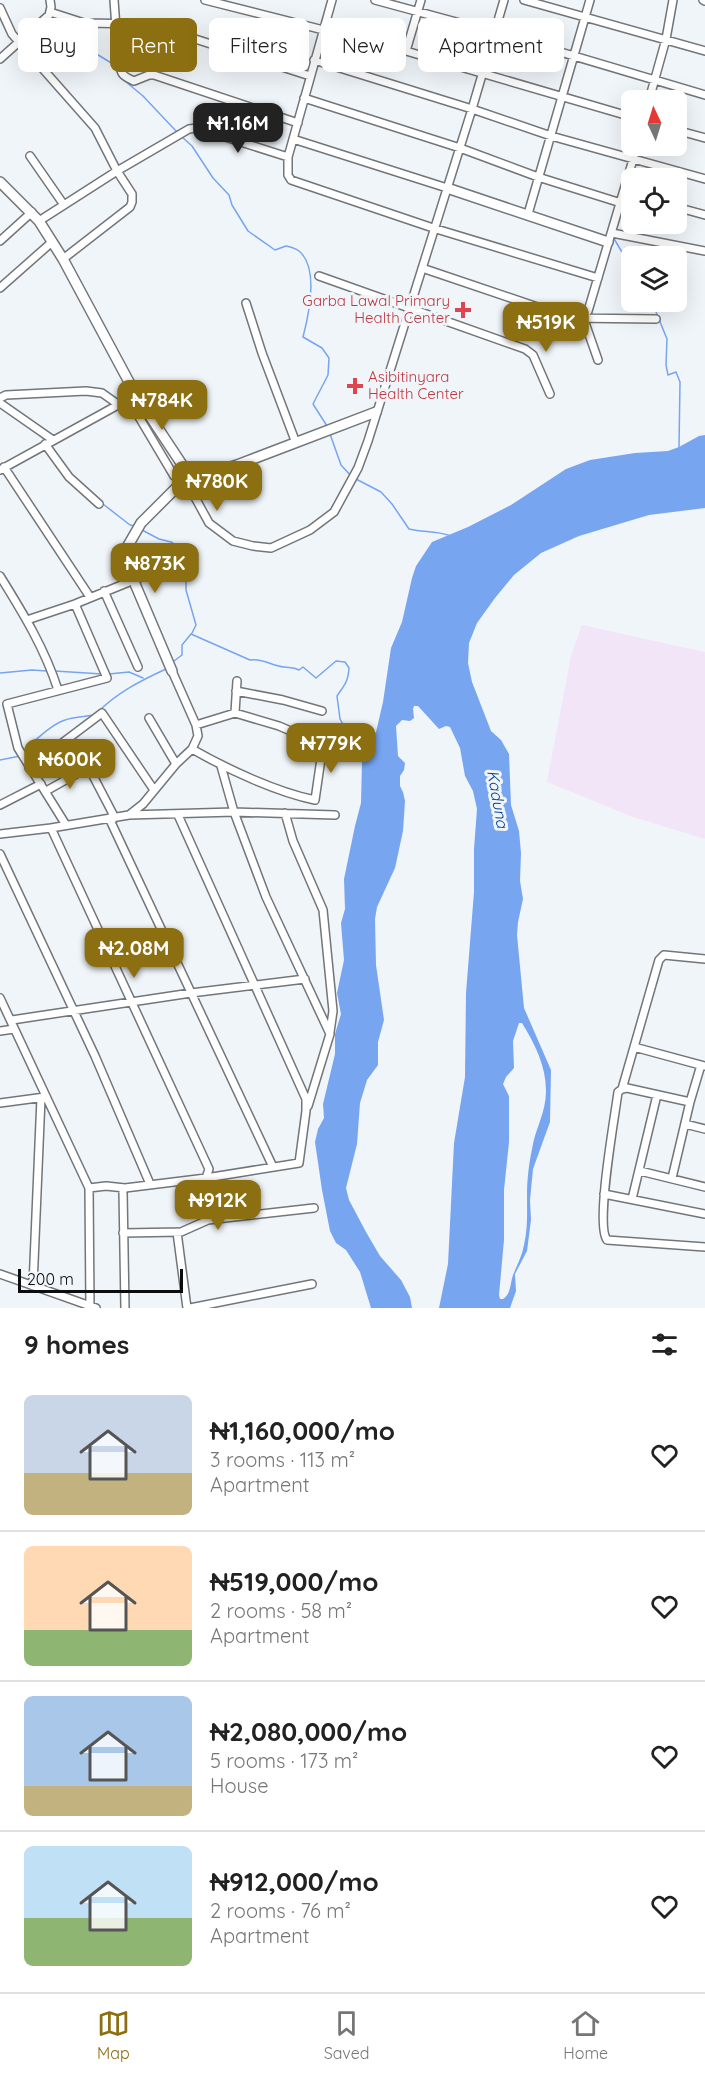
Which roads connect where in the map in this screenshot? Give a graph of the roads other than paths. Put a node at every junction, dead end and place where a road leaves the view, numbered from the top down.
1 (50, 0) edge
2 (114, 0) edge
3 (205, 0) edge
4 (332, 0) edge
5 (375, 0) edge
6 (421, 0) edge
7 (504, 0) edge
8 (524, 0) edge
9 (590, 0) edge
10 (673, 0) edge
11 (0, 8) edge
12 (50, 12) junction
13 (418, 12) junction
14 (585, 17) junction
15 (46, 18) edge
16 (116, 18) edge
17 (326, 18) edge
18 (440, 18) edge
19 (498, 18) edge
20 (110, 24) edge
21 (321, 29) edge
22 (321, 36) edge
23 (666, 39) junction
24 (197, 40) edge
25 (18, 41) edge
26 (18, 43) edge
27 (406, 51) joint
28 (705, 51) edge
29 (564, 54) edge
30 (573, 57) junction
31 (0, 59) edge
32 (314, 60) junction
33 (45, 72) edge
34 (121, 72) edge
35 (483, 73) junction
36 (310, 76) junction
37 (655, 79) junction
38 (652, 90) edge
39 (705, 95) edge
40 (562, 97) junction
41 (304, 98) junction
42 (472, 109) junction
43 (621, 114) edge
44 (298, 123) junction
45 (687, 133) edge
46 (550, 136) junction
47 (705, 138) edge
48 (293, 139) junction
49 (460, 148) junction
50 (30, 156) dead end
51 (634, 156) edge
52 (288, 157) junction
53 (633, 160) junction
54 (632, 168) edge
55 (117, 171) junction
56 (538, 177) junction
57 (705, 179) edge
58 (0, 182) edge
59 (447, 188) junction
60 (621, 203) joint
61 (64, 205) junction
62 (687, 210) edge
63 (32, 212) junction
64 (528, 214) junction
65 (705, 215) edge
66 (39, 221) junction
67 (433, 228) junction
68 (610, 238) junction
69 (0, 241) edge
70 (52, 242) junction
71 (705, 250) edge
72 (63, 259) junction
73 (422, 268) junction
74 (320, 276) dead end
75 (598, 278) junction
76 (0, 288) edge
77 (246, 303) dead end
78 (410, 308) junction
79 (583, 316) junction
80 (656, 319) dead end
81 (598, 360) dead end
82 (136, 394) junction
83 (550, 394) dead end
84 (0, 398) edge
85 (0, 403) edge
86 (122, 403) junction
87 (376, 412) junction
88 (53, 440) junction
89 (296, 443) junction
90 (45, 444) junction
91 (2, 468) edge
92 (174, 476) dead end
93 (188, 476) junction
94 (99, 504) dead end
95 (156, 571) dead end
96 (0, 576) edge
97 (133, 579) junction
98 (104, 591) junction
99 (90, 597) junction
100 (75, 604) junction
101 (27, 620) junction
102 (138, 668) dead end
103 (172, 671) joint
104 (237, 681) dead end
105 (58, 690) junction
106 (236, 691) junction
107 (322, 711) dead end
108 (235, 713) junction
109 (149, 718) dead end
110 (196, 725) junction
111 (192, 749) junction
112 (176, 764) junction
113 (222, 766) junction
114 (29, 768) junction
115 (41, 784) junction
116 (154, 790) junction
117 (46, 791) junction
118 (0, 805) edge
119 (234, 812) junction
120 (285, 813) junction
121 (129, 815) junction
122 (178, 815) junction
123 (335, 815) dead end
124 (112, 818) junction
125 (66, 825) junction
126 (51, 828) junction
127 (0, 834) edge
128 (0, 854) edge
129 (705, 959) edge
130 (304, 980) junction
131 (255, 986) junction
132 (191, 993) junction
133 (0, 998) edge
134 (132, 1003) junction
135 (74, 1011) junction
136 (12, 1020) junction
137 (14, 1029) junction
138 (0, 1031) edge
139 (330, 1035) junction
140 (634, 1047) junction
141 (703, 1066) edge
142 (622, 1089) junction
143 (657, 1095) junction
144 (44, 1097) junction
145 (690, 1102) junction
146 (0, 1103) edge
147 (306, 1111) junction
148 (685, 1124) junction
149 (705, 1129) edge
150 (273, 1167) junction
151 (640, 1171) junction
152 (206, 1178) junction
153 (672, 1178) junction
154 (150, 1184) junction
155 (705, 1187) edge
156 (89, 1188) junction
157 (125, 1188) junction
158 (604, 1194) junction
159 (632, 1199) junction
160 (314, 1208) dead end
161 (705, 1215) edge
162 (177, 1232) junction
163 (123, 1233) junction
164 (705, 1247) edge
165 (0, 1274) edge
166 (312, 1284) dead end
167 (33, 1286) junction
168 (235, 1299) junction
169 (89, 1307) edge
170 (125, 1308) edge
171 (189, 1308) edge
172 (236, 1308) edge

1 - 12 street
2 - 16 street
3 - 21 street
4 - 17 street
5 - 13 street
6 - 13 street
7 - 19 street
8 - 14 street
9 - 14 street
10 - 23 street
11 - 25 street
12 - 15 street
12 - 20 street
13 - 18 street
13 - 27 street
14 - 23 street
14 - 30 street
22 - 32 street
23 - 28 street
23 - 37 street
24 - 36 street
26 - 31 street
27 - 35 street
29 - 30 street
30 - 37 street
30 - 40 street
32 - 36 street
32 - 42 street
33 - 55 street
34 - 44 street
35 - 40 street
35 - 42 street
36 - 41 street
37 - 38 street
37 - 39 street
40 - 43 street
40 - 46 street
41 - 44 street
41 - 49 street
42 - 46 street
42 - 49 street
44 - 48 street
45 - 47 street
46 - 53 street
46 - 56 street
48 - 52 street
48 - 59 street
49 - 56 street
49 - 59 street
50 - 61 street
51 - 53 street
52 - 55 street
52 - 67 street
53 - 54 street
53 - 57 street
55 - 61 street
55 - 72 street
56 - 60 street
56 - 64 street
58 - 63 street
59 - 64 street
59 - 67 street
60 - 68 street
61 - 66 street
62 - 65 street
63 - 66 street
63 - 69 street
64 - 68 street
66 - 70 street
67 - 73 street
67 - 75 street
68 - 71 street
68 - 75 street
70 - 72 street
70 - 76 street
72 - 82 street
73 - 78 street
73 - 79 street
74 - 78 street
75 - 79 street
77 - 89 street
78 - 83 street
78 - 87 street
79 - 80 street
79 - 81 street
82 - 86 street
82 - 93 street
84 - 86 street
85 - 88 street
86 - 88 street
86 - 92 street
87 - 89 street
87 - 93 street
88 - 90 street
89 - 93 street
90 - 91 street
90 - 94 street
91 - 99 street
93 - 97 street
95 - 97 street
96 - 101 street
97 - 98 street
97 - 103 street
98 - 99 street
98 - 102 street
99 - 100 street
100 - 101 street
100 - 105 street
101 - 105 street
103 - 110 street
104 - 106 street
105 - 114 street
106 - 107 street
106 - 108 street
108 - 110 street
108 - 113 street
109 - 112 street
110 - 111 street
111 - 112 street
111 - 113 street
112 - 116 street
113 - 119 street
114 - 115 street
114 - 116 street
115 - 117 street
115 - 118 street
116 - 121 street
117 - 124 street
117 - 125 street
119 - 120 street
119 - 122 street
119 - 130 street
120 - 123 street
120 - 139 street
121 - 122 street
121 - 124 street
122 - 131 street
124 - 125 street
124 - 132 street
125 - 126 street
126 - 127 street
126 - 134 street
128 - 135 street
129 - 140 street
130 - 131 street
130 - 139 street
131 - 132 street
131 - 147 street
132 - 134 street
132 - 150 street
133 - 136 street
134 - 135 street
134 - 152 street
135 - 136 street
135 - 154 street
136 - 137 street
137 - 138 street
137 - 144 street
139 - 147 street
140 - 141 street
140 - 142 street
141 - 145 street
142 - 143 street
142 - 158 street
143 - 145 street
143 - 151 street
144 - 146 street
144 - 156 street
144 - 167 street
145 - 148 street
147 - 150 street
148 - 149 street
148 - 153 street
150 - 152 street
151 - 153 street
151 - 159 street
152 - 154 street
153 - 155 street
154 - 157 street
156 - 157 street
156 - 169 street
157 - 163 street
158 - 159 street
158 - 164 street
159 - 161 street
160 - 162 street
162 - 163 street
162 - 171 street
163 - 170 street
165 - 167 street
166 - 168 street
167 - 169 street
168 - 171 street
168 - 172 street

